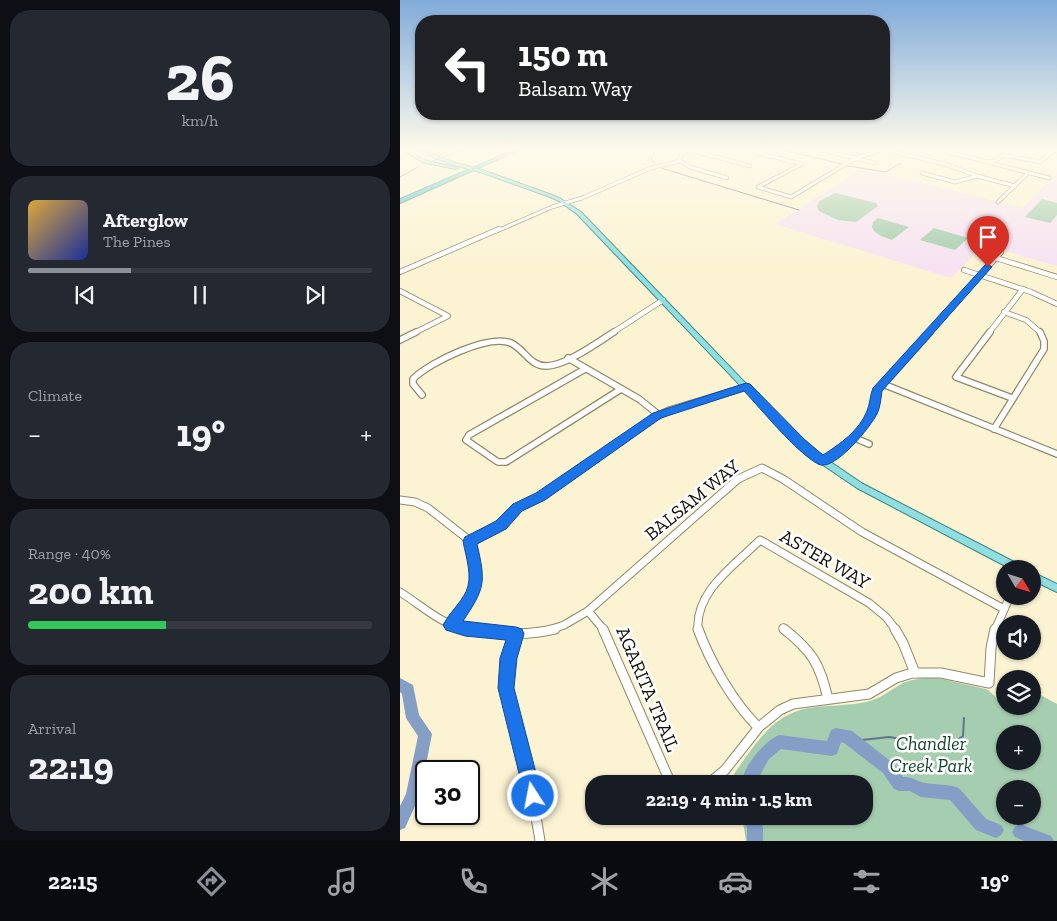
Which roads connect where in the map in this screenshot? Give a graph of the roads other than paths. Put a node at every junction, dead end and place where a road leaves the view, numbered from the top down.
1 (415, 189) edge
2 (425, 189) edge
3 (521, 189) edge
4 (533, 189) edge
5 (599, 189) edge
6 (765, 189) edge
7 (804, 189) edge
8 (1012, 189) edge
9 (400, 195) edge
10 (400, 201) edge
11 (998, 202) dead end
12 (565, 203) junction
13 (1001, 252) dead end
14 (996, 258) junction
15 (964, 270) dead end
16 (400, 272) edge
17 (980, 275) junction
18 (1057, 276) edge
19 (1023, 289) junction
20 (400, 291) edge
21 (663, 300) junction
22 (1057, 304) edge
23 (1004, 312) junction
24 (400, 340) edge
25 (568, 358) junction
26 (585, 368) junction
27 (883, 384) junction
28 (746, 387) junction
29 (621, 388) junction
30 (422, 395) dead end
31 (1012, 398) junction
32 (659, 415) junction
33 (994, 429) junction
34 (855, 438) junction
35 (868, 444) dead end
36 (1056, 452) edge
37 (823, 461) junction
38 (400, 500) edge
39 (470, 541) junction
40 (1002, 560) edge
41 (1041, 580) edge
42 (1057, 588) edge
43 (400, 592) edge
44 (1006, 605) edge
45 (1004, 609) junction
46 (588, 611) junction
47 (451, 625) junction
48 (783, 628) dead end
49 (516, 634) junction
50 (916, 673) junction
51 (828, 699) junction
52 (758, 727) junction
53 (667, 775) edge
54 (721, 775) edge
55 (540, 841) edge

1 - 9 highway
2 - 10 highway
3 - 12 main road
4 - 12 main road
5 - 12 street
6 - 7 street
8 - 11 street
12 - 16 street
12 - 21 main road
13 - 14 street
14 - 17 street
14 - 18 street
15 - 17 street
17 - 19 street
17 - 27 street
19 - 22 street
19 - 23 street
20 - 24 street
21 - 25 street
21 - 28 main road
23 - 31 street
23 - 31 street
25 - 26 street
25 - 30 street
26 - 29 street
26 - 29 street
27 - 33 street
27 - 34 street
28 - 32 street
28 - 37 main road
29 - 32 street
31 - 33 street
32 - 39 street
33 - 36 street
34 - 35 street
34 - 37 street
37 - 40 main road
38 - 39 street
39 - 47 street
41 - 42 main road
43 - 47 street, BALSAM WAY
44 - 45 street
45 - 46 street, BALSAM WAY
45 - 50 street
46 - 49 street, BALSAM WAY
46 - 53 street, AGARITA TRAIL
47 - 49 street, BALSAM WAY
48 - 51 street
49 - 55 street
50 - 51 street
50 - 52 street, ASTER WAY
51 - 52 street
52 - 54 street

